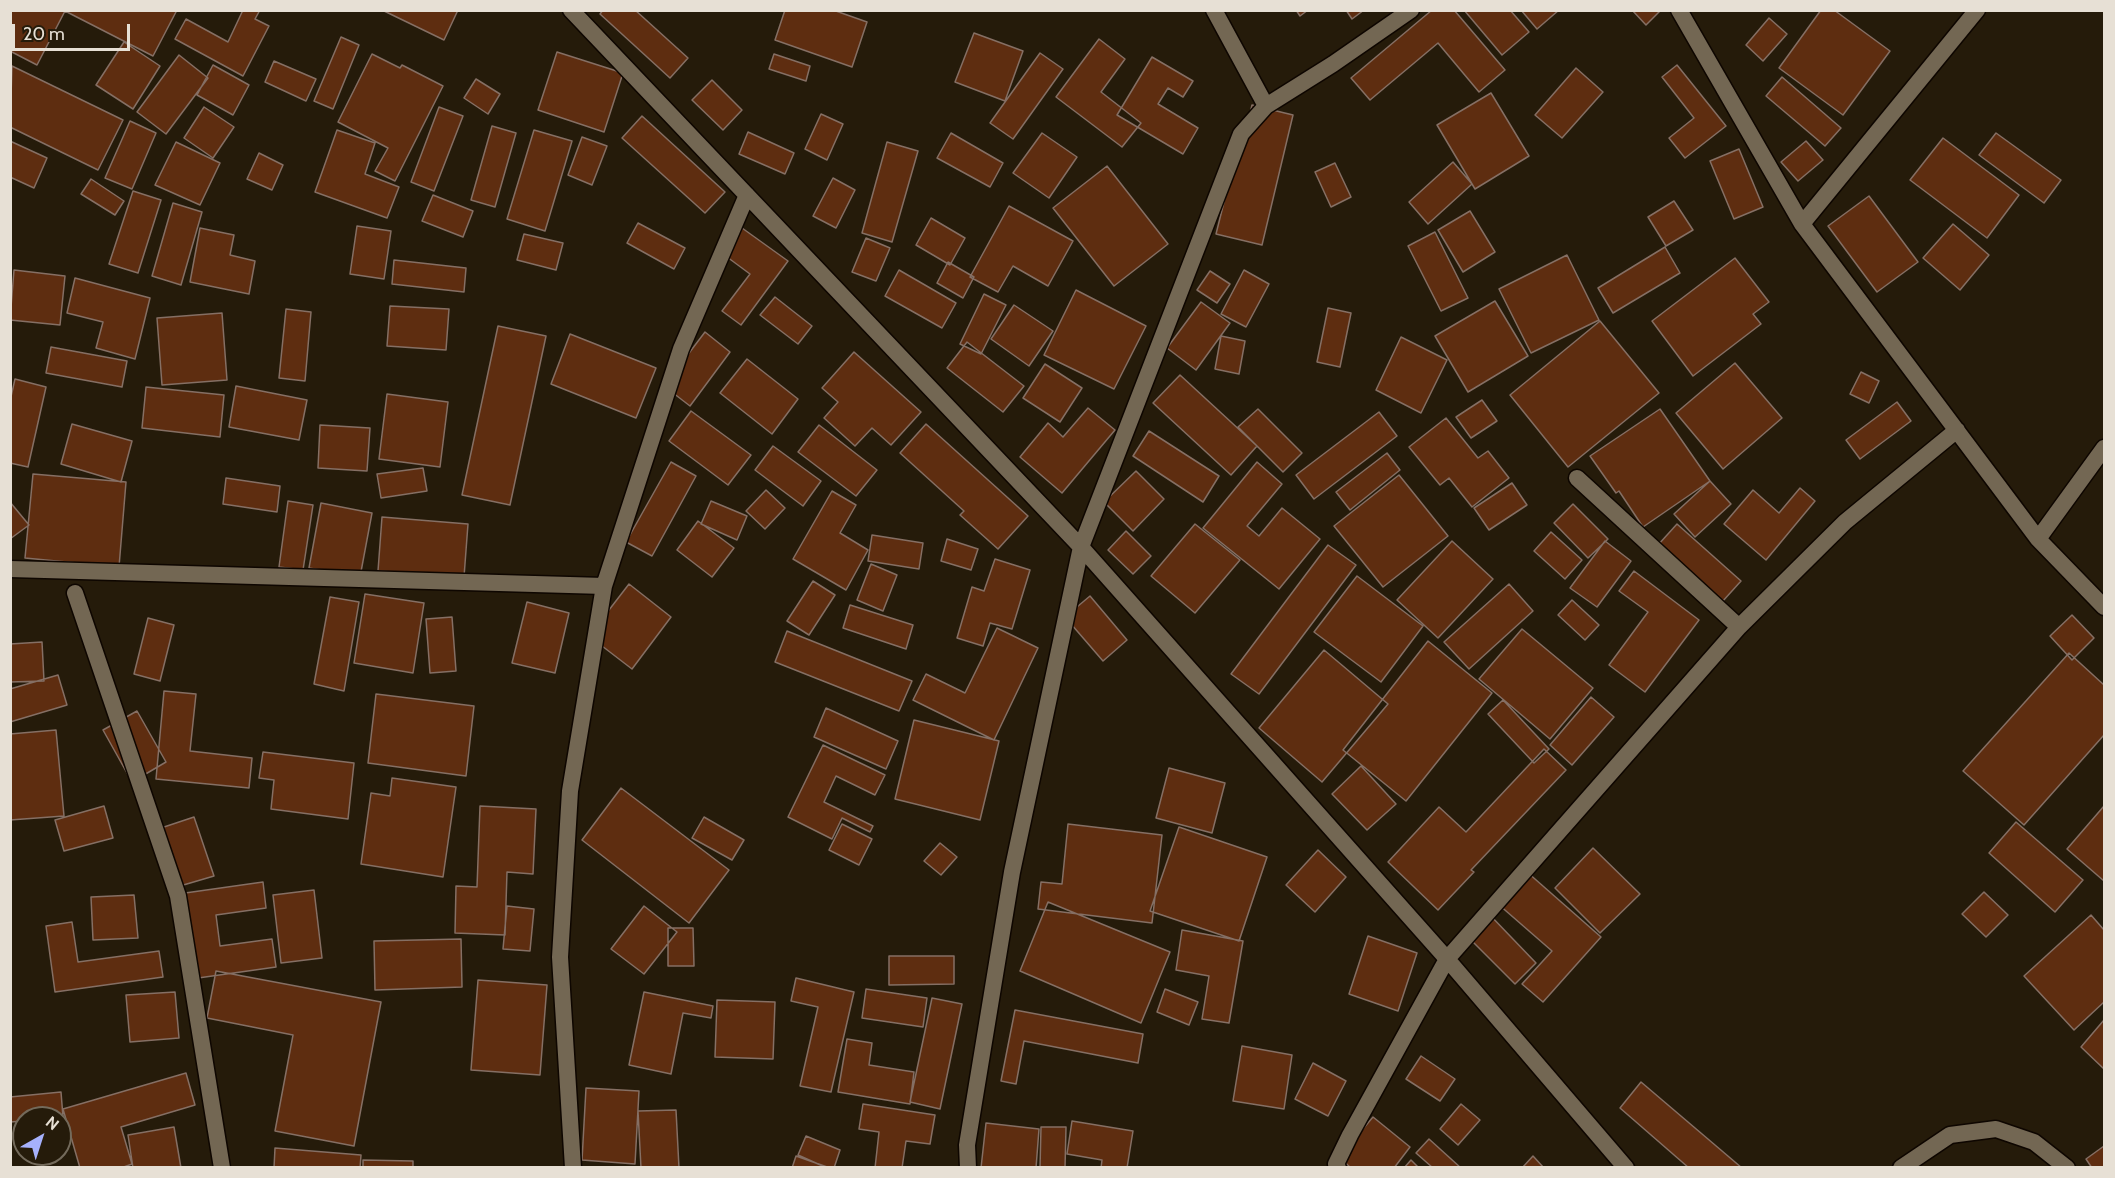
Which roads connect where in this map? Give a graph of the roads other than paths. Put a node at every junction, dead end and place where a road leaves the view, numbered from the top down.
1 (1214, 10) edge
2 (1411, 10) edge
3 (1679, 10) edge
4 (1977, 10) edge
5 (573, 12) edge
6 (1266, 106) junction
7 (747, 195) junction
8 (1802, 224) junction
9 (1957, 430) junction
10 (2104, 448) edge
11 (1577, 478) dead end
12 (2038, 539) junction
13 (1081, 547) junction
14 (10, 569) edge
15 (603, 586) junction
16 (75, 593) dead end
17 (2104, 607) edge
18 (1739, 627) junction
19 (1447, 959) junction
20 (222, 1167) edge
21 (573, 1167) edge
22 (968, 1167) edge
23 (1338, 1167) edge
24 (1626, 1167) edge
25 (1901, 1167) edge
26 (2067, 1167) edge

1 - 6 street
2 - 6 street
3 - 8 street
4 - 8 street
5 - 7 street
6 - 13 street
7 - 13 street
7 - 15 street
8 - 9 street
9 - 12 street
9 - 18 street
10 - 12 street
11 - 18 street
12 - 17 street
13 - 19 street
13 - 22 street
14 - 15 street
15 - 21 street
16 - 20 street
18 - 19 street
19 - 23 street
19 - 24 street
25 - 26 street

